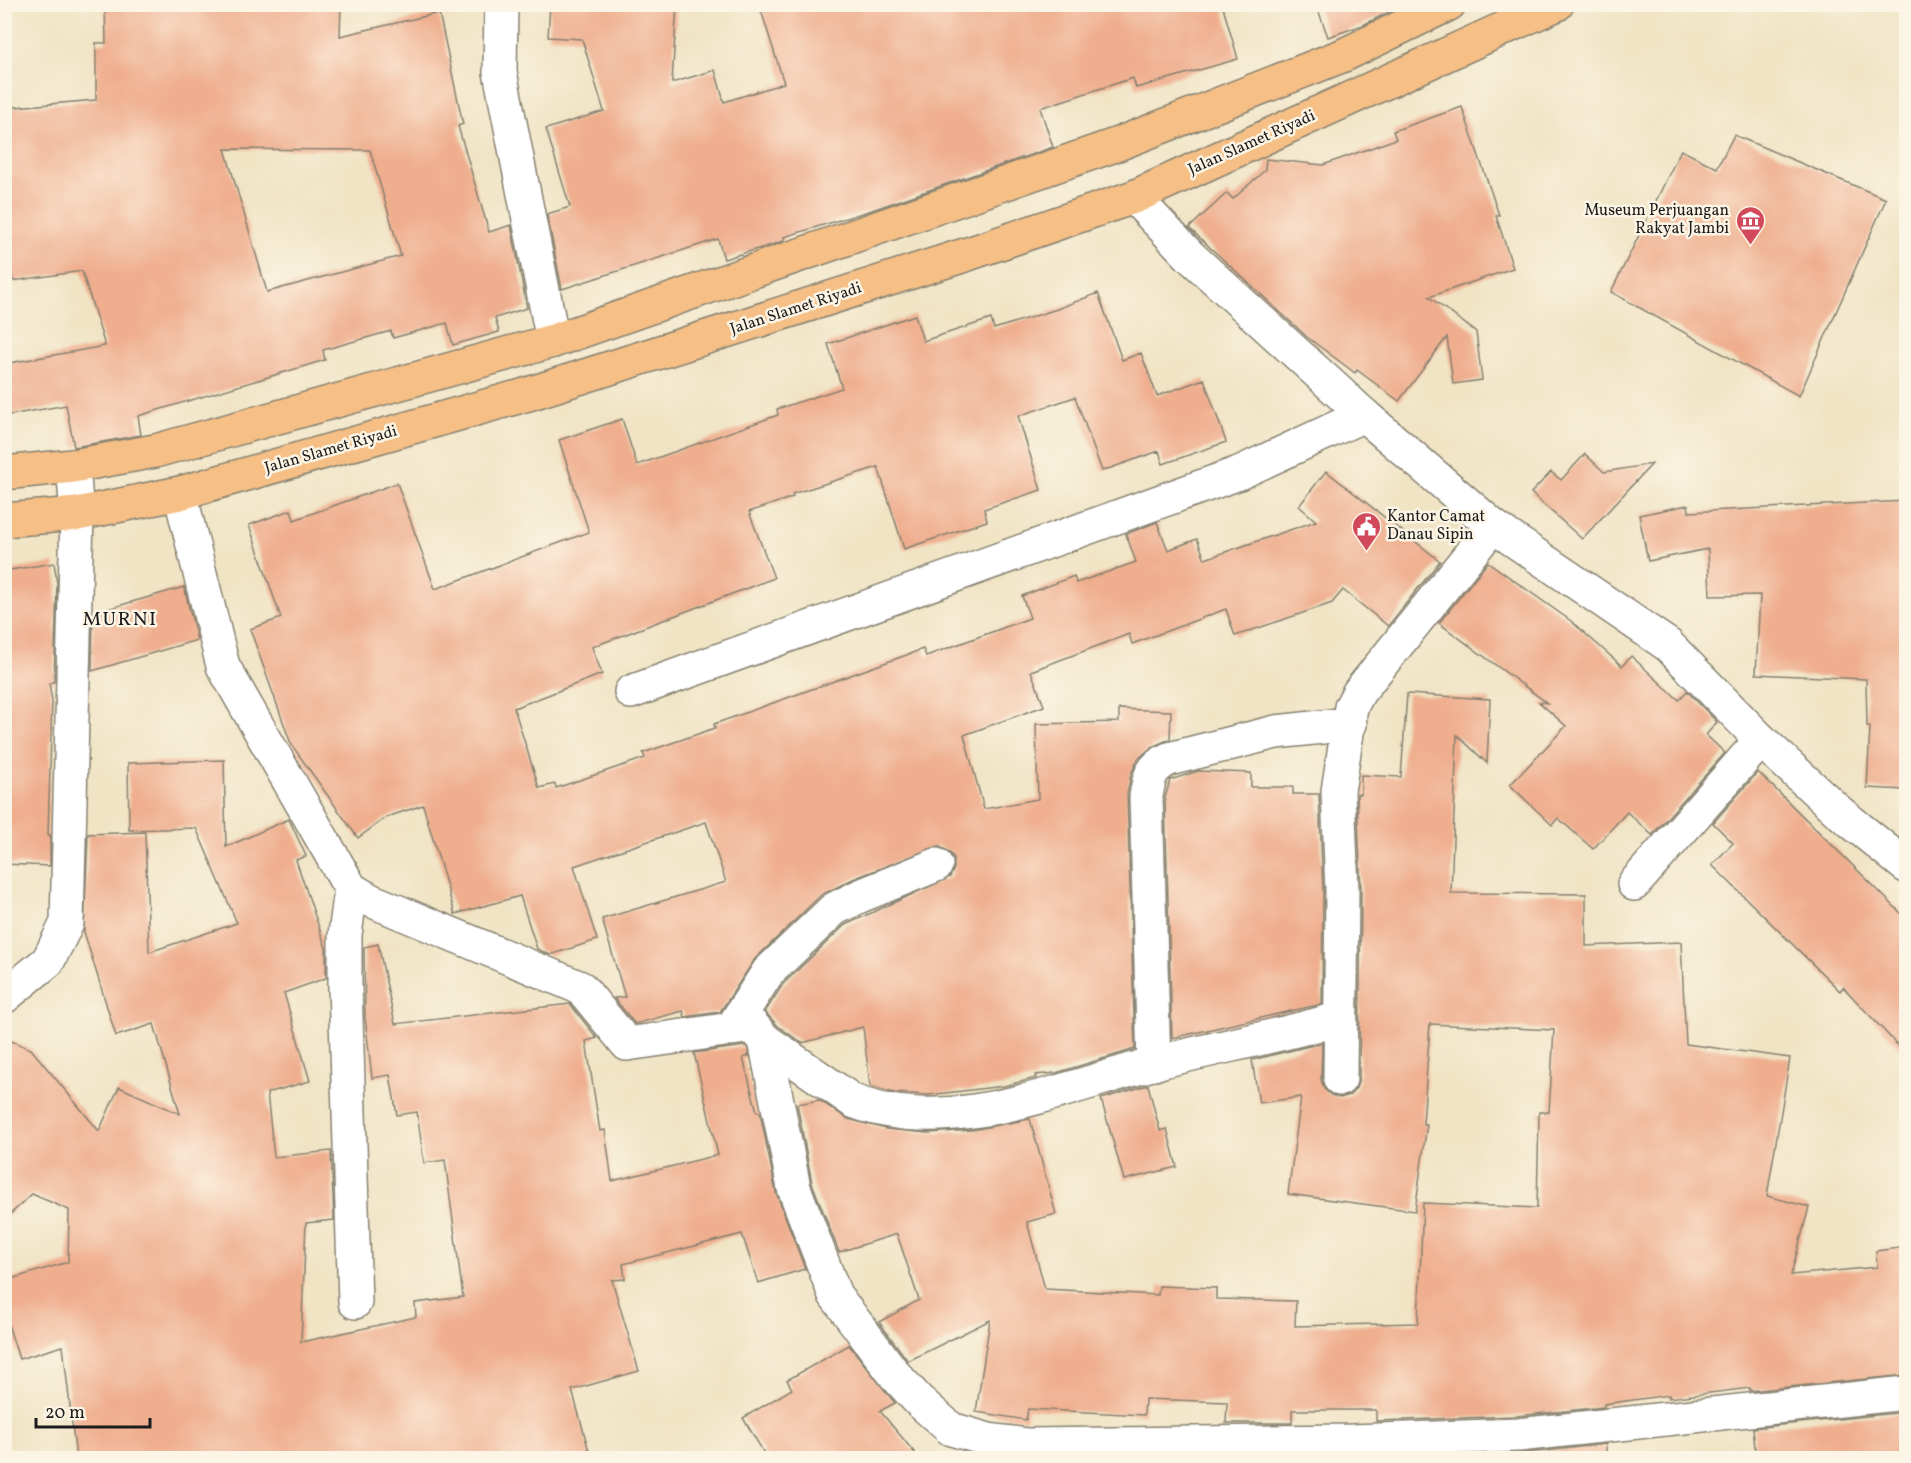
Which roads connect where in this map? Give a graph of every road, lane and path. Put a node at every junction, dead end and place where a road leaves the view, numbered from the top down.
1 (1449, 4) edge
2 (1557, 4) edge
3 (492, 6) edge
4 (1134, 197) junction
5 (733, 278) junction
6 (749, 324) junction
7 (553, 341) junction
8 (1364, 415) junction
9 (73, 466) junction
10 (4, 473) edge
11 (180, 493) junction
12 (77, 514) junction
13 (4, 520) edge
14 (1493, 526) junction
15 (632, 692) dead end
16 (1350, 724) junction
17 (1761, 740) junction
18 (936, 866) dead end
19 (1906, 866) edge
20 (1634, 884) dead end
21 (351, 889) junction
22 (4, 997) edge
23 (1340, 1018) junction
24 (732, 1028) junction
25 (765, 1040) junction
26 (1154, 1064) junction
27 (1340, 1078) dead end
28 (355, 1302) dead end
29 (1906, 1393) edge

1 - 5 main road
2 - 4 main road, Jalan Slamet Riyadi
3 - 7 street
4 - 6 main road, Jalan Slamet Riyadi
4 - 8 street
5 - 6 main road
5 - 7 main road
6 - 11 main road, Jalan Slamet Riyadi
7 - 9 main road
8 - 14 street
8 - 15 street
9 - 10 main road
9 - 12 street
11 - 12 main road, Jalan Slamet Riyadi
11 - 21 street
12 - 13 main road, Jalan Slamet Riyadi
12 - 22 street
14 - 16 street
14 - 17 street
16 - 23 street
16 - 26 street
17 - 19 street
17 - 20 street
18 - 24 street
21 - 24 street
21 - 28 street
23 - 26 street
23 - 27 street
24 - 25 street
25 - 26 street
25 - 29 street

